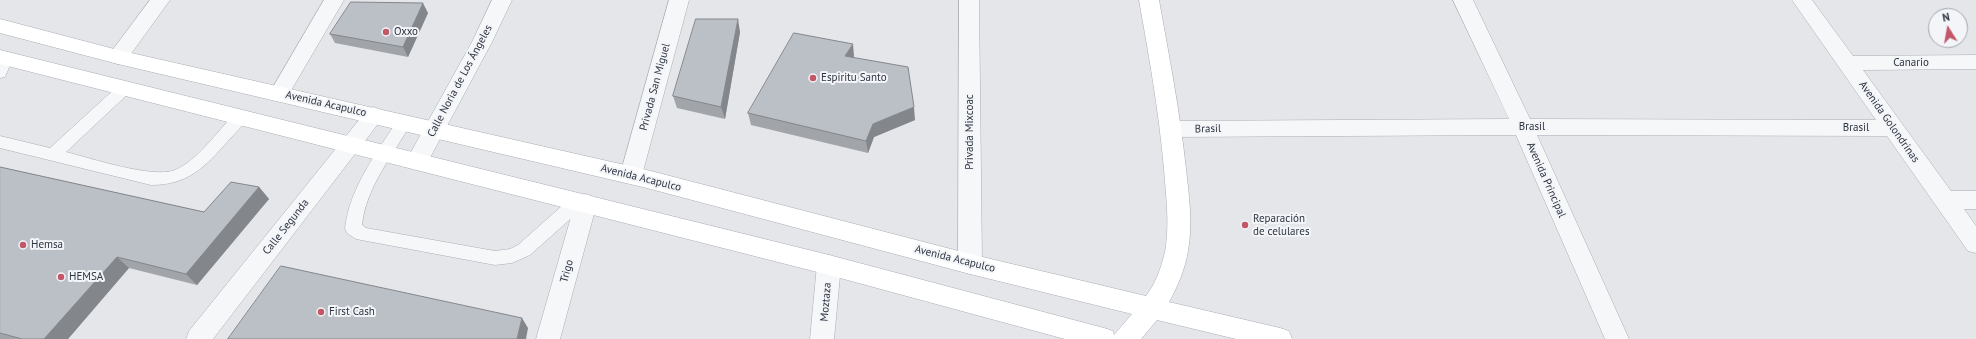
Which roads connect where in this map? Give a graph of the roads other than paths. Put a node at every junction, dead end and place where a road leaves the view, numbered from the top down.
1 (160, 0) edge
2 (334, 0) edge
3 (502, 0) edge
4 (679, 0) edge
5 (969, 0) edge
6 (1149, 0) edge
7 (1463, 0) edge
8 (1802, 0) edge
9 (0, 26) edge
10 (118, 56) junction
11 (1976, 62) edge
12 (2, 63) edge
13 (1847, 63) junction
14 (125, 88) junction
15 (279, 94) junction
16 (374, 115) junction
17 (240, 117) junction
18 (404, 122) junction
19 (1523, 127) junction
20 (1893, 128) junction
21 (1172, 129) junction
22 (435, 130) junction
23 (0, 142) edge
24 (351, 145) junction
25 (385, 153) junction
26 (52, 155) junction
27 (417, 161) junction
28 (631, 175) junction
29 (1944, 200) junction
30 (1976, 200) edge
31 (582, 202) junction
32 (1976, 244) edge
33 (970, 264) junction
34 (829, 265) junction
35 (1153, 307) junction
36 (198, 339) edge
37 (548, 339) edge
38 (822, 339) edge
39 (1104, 339) edge
40 (1126, 339) edge
41 (1280, 339) edge
42 (1617, 339) edge

1 - 10 street
2 - 15 street
3 - 22 street, Calle Noria de Los Ángeles
4 - 28 street, Privada San Miguel
5 - 33 street, Privada Mixcoac
6 - 21 main road
7 - 19 street, Avenida Principal
8 - 13 street, Avenida Golondrinas
9 - 10 main road, Avenida Acapulco
10 - 15 main road, Avenida Acapulco
11 - 13 street, Canario
12 - 14 main road
13 - 20 street, Avenida Golondrinas
14 - 17 main road
14 - 26 lane
15 - 16 main road, Avenida Acapulco
16 - 18 main road, Avenida Acapulco
16 - 24 street, Calle Segunda
17 - 24 main road
17 - 26 lane
18 - 22 main road, Avenida Acapulco
18 - 25 lane
19 - 20 street, Brasil
19 - 21 street, Brasil
19 - 42 street, Avenida Principal
20 - 29 street, Avenida Golondrinas
21 - 35 main road
22 - 27 street, Calle Noria de Los Ángeles
22 - 28 main road, Avenida Acapulco
23 - 26 lane
24 - 25 main road
24 - 36 street, Calle Segunda
25 - 27 main road
25 - 31 lane
27 - 31 main road
28 - 33 main road, Avenida Acapulco
29 - 30 street
29 - 32 street, Avenida Golondrinas
31 - 34 main road
31 - 37 street, Trigo
33 - 35 main road, Avenida Acapulco
34 - 38 street, Moztaza
34 - 39 main road
35 - 40 main road
35 - 41 main road, Avenida Acapulco

